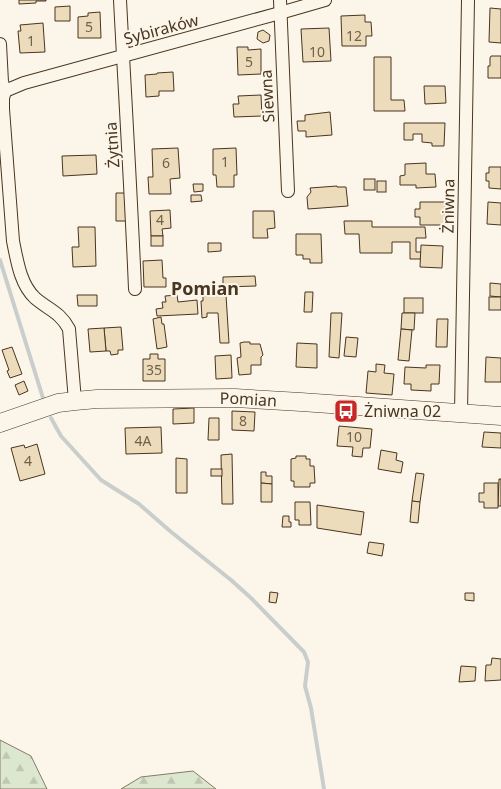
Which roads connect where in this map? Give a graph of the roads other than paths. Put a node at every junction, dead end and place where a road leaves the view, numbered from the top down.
1 (120, 0) edge
2 (280, 0) edge
3 (325, 0) edge
4 (468, 0) edge
5 (280, 14) junction
6 (0, 44) edge
7 (123, 56) junction
8 (5, 91) junction
9 (288, 191) dead end
10 (135, 288) dead end
11 (75, 400) junction
12 (461, 413) junction
13 (501, 416) edge
14 (0, 423) edge

1 - 7 street, Żytnia
2 - 5 street, Siewna
3 - 5 street, Sybiraków
4 - 12 street, Żniwna
5 - 7 street, Sybiraków
5 - 9 street, Siewna
6 - 8 street
7 - 8 street, Sybiraków
7 - 10 street, Żytnia
8 - 11 street
11 - 12 street, Pomian
11 - 14 street, Pomian
12 - 13 street, Pomian

